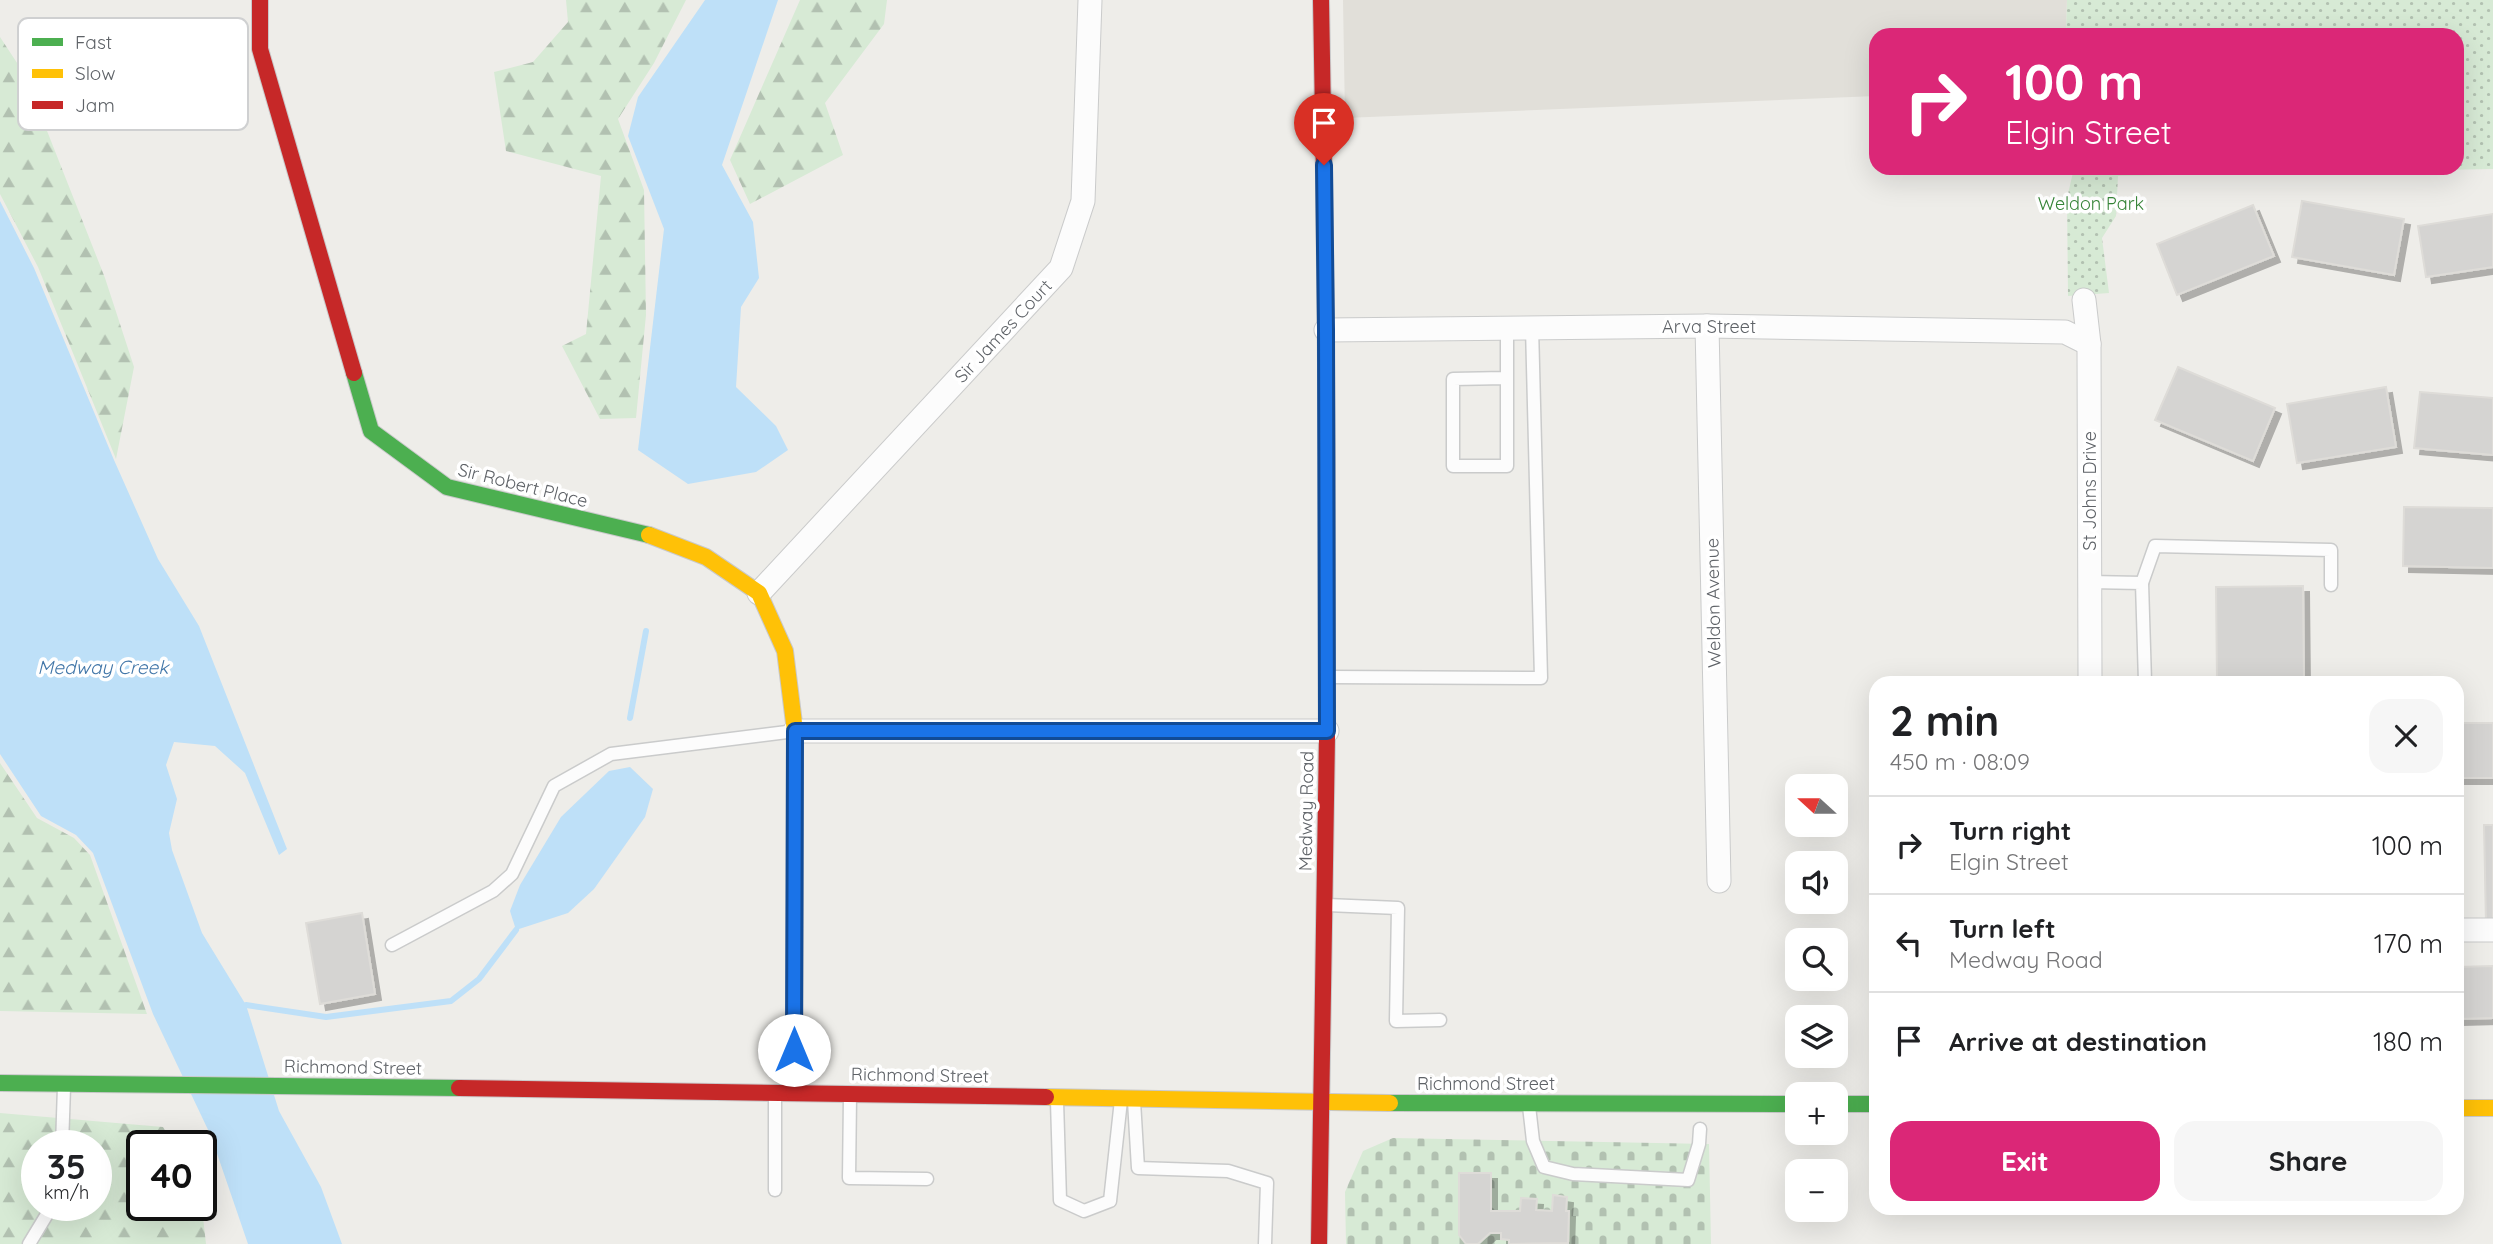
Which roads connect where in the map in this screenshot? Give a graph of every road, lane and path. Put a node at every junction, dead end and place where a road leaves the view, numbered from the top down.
1 (260, 0) edge
2 (1090, 0) edge
3 (1321, 0) edge
4 (2084, 300) dead end
5 (1707, 326) junction
6 (1507, 327) junction
7 (1532, 327) junction
8 (1326, 330) junction
9 (2089, 344) junction
10 (1505, 378) junction
11 (2090, 582) junction
12 (2142, 583) junction
13 (2331, 584) dead end
14 (759, 593) junction
15 (2091, 676) edge
16 (2145, 676) edge
17 (1327, 677) junction
18 (795, 731) junction
19 (1327, 731) junction
20 (1719, 881) dead end
21 (1323, 904) junction
22 (2464, 930) edge
23 (2493, 930) edge
24 (392, 945) dead end
25 (1440, 1020) dead end
26 (0, 1083) edge
27 (64, 1083) junction
28 (775, 1093) junction
29 (794, 1093) junction
30 (850, 1094) junction
31 (1057, 1097) junction
32 (1127, 1098) junction
33 (1529, 1102) junction
34 (1318, 1104) junction
35 (1785, 1104) edge
36 (1848, 1104) edge
37 (1869, 1104) edge
38 (2464, 1108) edge
39 (2493, 1108) edge
40 (2493, 1116) edge
41 (1700, 1129) dead end
42 (63, 1130) edge
43 (928, 1179) dead end
44 (775, 1190) dead end
45 (43, 1221) edge
46 (29, 1244) edge
47 (1265, 1244) edge
48 (1319, 1244) edge

1 - 14 main road, Sir Robert Place
2 - 14 street, Sir James Court
3 - 8 main road, Medway Road
4 - 9 street, St Johns Drive
5 - 7 street, Arva Street
5 - 9 street, Arva Street
5 - 20 street, Weldon Avenue
6 - 7 street, Arva Street
6 - 8 street, Arva Street
6 - 10 lane
7 - 17 lane
8 - 17 main road, Medway Road
9 - 11 street, St Johns Drive
10 - 10 lane
11 - 12 lane
11 - 15 street, St Johns Drive
12 - 13 lane
12 - 16 lane
14 - 18 main road
17 - 19 main road, Medway Road
18 - 19 street
18 - 24 lane
18 - 29 main road
19 - 21 main road, Medway Road
21 - 25 lane
21 - 34 main road, Medway Road
22 - 23 street
26 - 27 main road, Richmond Street
27 - 28 main road, Richmond Street
27 - 42 lane
28 - 29 main road, Richmond Street
28 - 44 lane
29 - 30 main road, Richmond Street
30 - 31 main road, Richmond Street
30 - 43 lane
31 - 32 main road, Richmond Street
31 - 32 lane
32 - 34 main road, Richmond Street
32 - 47 lane
33 - 34 main road, Richmond Street
33 - 35 main road, Richmond Street
33 - 41 lane
34 - 48 main road, Medway Road
36 - 37 main road
38 - 39 main road
39 - 40 street
45 - 46 lane

